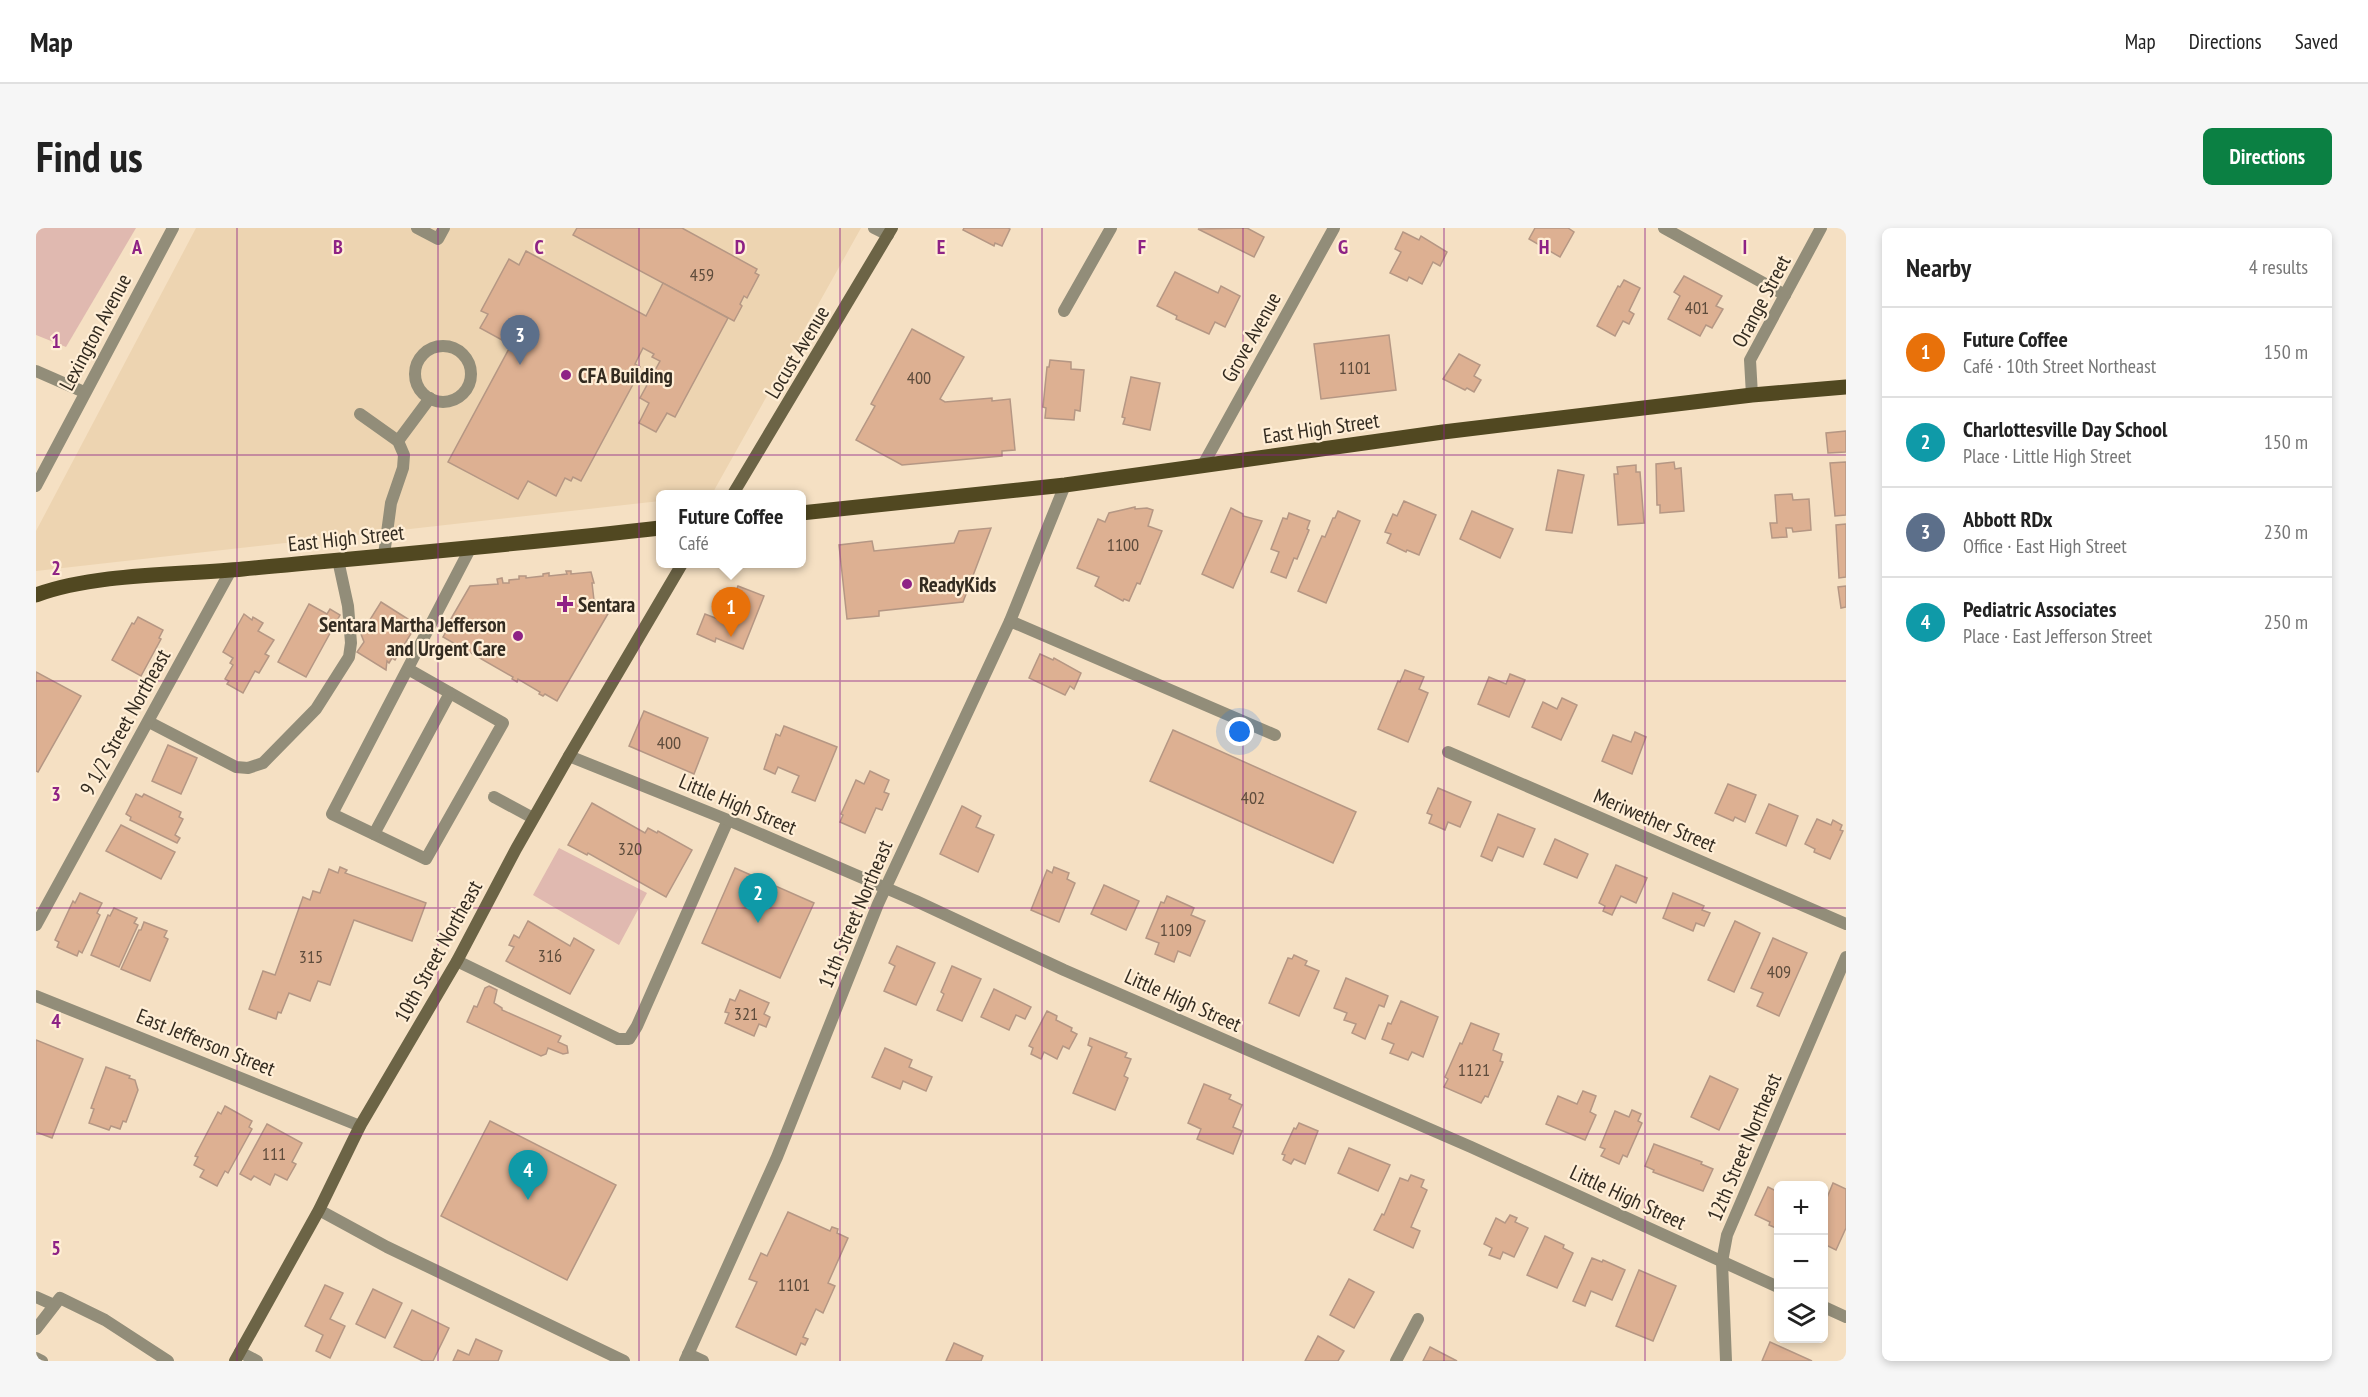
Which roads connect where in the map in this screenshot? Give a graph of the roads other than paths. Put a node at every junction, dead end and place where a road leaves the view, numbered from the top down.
1 (173, 228) edge
2 (417, 228) edge
3 (444, 228) edge
4 (874, 228) edge
5 (1111, 228) edge
6 (1334, 228) edge
7 (1664, 228) edge
8 (1821, 228) edge
9 (890, 232) edge
10 (1785, 295) junction
11 (1064, 311) dead end
12 (36, 371) edge
13 (1846, 387) edge
14 (84, 392) junction
15 (1752, 395) junction
16 (430, 398) junction
17 (360, 414) dead end
18 (398, 441) junction
19 (1203, 465) junction
20 (1065, 485) junction
21 (36, 486) edge
22 (736, 490) edge
23 (806, 512) edge
24 (656, 528) edge
25 (471, 547) junction
26 (384, 555) junction
27 (338, 560) junction
28 (680, 568) edge
29 (231, 570) junction
30 (36, 595) edge
31 (1010, 621) junction
32 (408, 669) junction
33 (450, 693) junction
34 (149, 722) junction
35 (1275, 735) dead end
36 (1448, 752) dead end
37 (569, 756) junction
38 (494, 797) dead end
39 (533, 819) junction
40 (728, 820) junction
41 (374, 834) junction
42 (886, 888) junction
43 (1846, 924) edge
44 (36, 926) edge
45 (1846, 957) edge
46 (457, 961) junction
47 (36, 996) edge
48 (360, 1125) junction
49 (319, 1210) junction
50 (1722, 1262) junction
51 (1774, 1285) edge
52 (36, 1297) edge
53 (54, 1305) junction
54 (1828, 1309) edge
55 (1846, 1317) edge
56 (1418, 1319) dead end
57 (36, 1329) edge
58 (238, 1357) edge
59 (36, 1358) edge
60 (687, 1358) edge
61 (42, 1361) edge
62 (168, 1361) edge
63 (257, 1361) edge
64 (624, 1361) edge
65 (703, 1361) edge
66 (1396, 1361) edge
67 (1726, 1361) edge

1 - 14 street, Lexington Avenue
2 - 3 street
4 - 9 street
5 - 11 street
6 - 19 street, Grove Avenue
7 - 10 street
8 - 10 street, Orange Street
9 - 22 street, Locust Avenue
10 - 15 street, Orange Street
12 - 14 street
13 - 15 main road, East High Street
14 - 21 street, Lexington Avenue
15 - 19 main road, East High Street
16 - 16 street
16 - 18 street
17 - 18 street
18 - 26 street
19 - 20 main road, East High Street
20 - 23 main road, East High Street
20 - 31 street, 11th Street Northeast
24 - 25 main road, East High Street
25 - 26 main road, East High Street
25 - 32 street
26 - 27 main road, East High Street
27 - 29 main road, East High Street
27 - 34 street
28 - 37 street, 10th Street Northeast
29 - 30 main road, East High Street
29 - 34 street, 9 1/2 Street Northeast
31 - 35 street
31 - 42 street, 11th Street Northeast
32 - 33 street
32 - 41 street
33 - 41 street
33 - 41 street
34 - 44 street, 9 1/2 Street Northeast
36 - 43 street, Meriwether Street
37 - 39 street, 10th Street Northeast
37 - 40 street, Little High Street
38 - 39 street
39 - 46 street, 10th Street Northeast
40 - 42 street, Little High Street
40 - 46 street
42 - 50 street, Little High Street
42 - 60 street, 11th Street Northeast
45 - 50 street, 12th Street Northeast
46 - 48 street, 10th Street Northeast
47 - 48 street, East Jefferson Street
48 - 49 street, 10th Street Northeast
49 - 58 street, 10th Street Northeast
49 - 64 street
50 - 51 street, Little High Street
50 - 67 street, 12th Street Northeast
52 - 53 street
53 - 57 street
53 - 62 street
54 - 55 street
56 - 66 street
58 - 63 street
59 - 61 street
60 - 65 street

